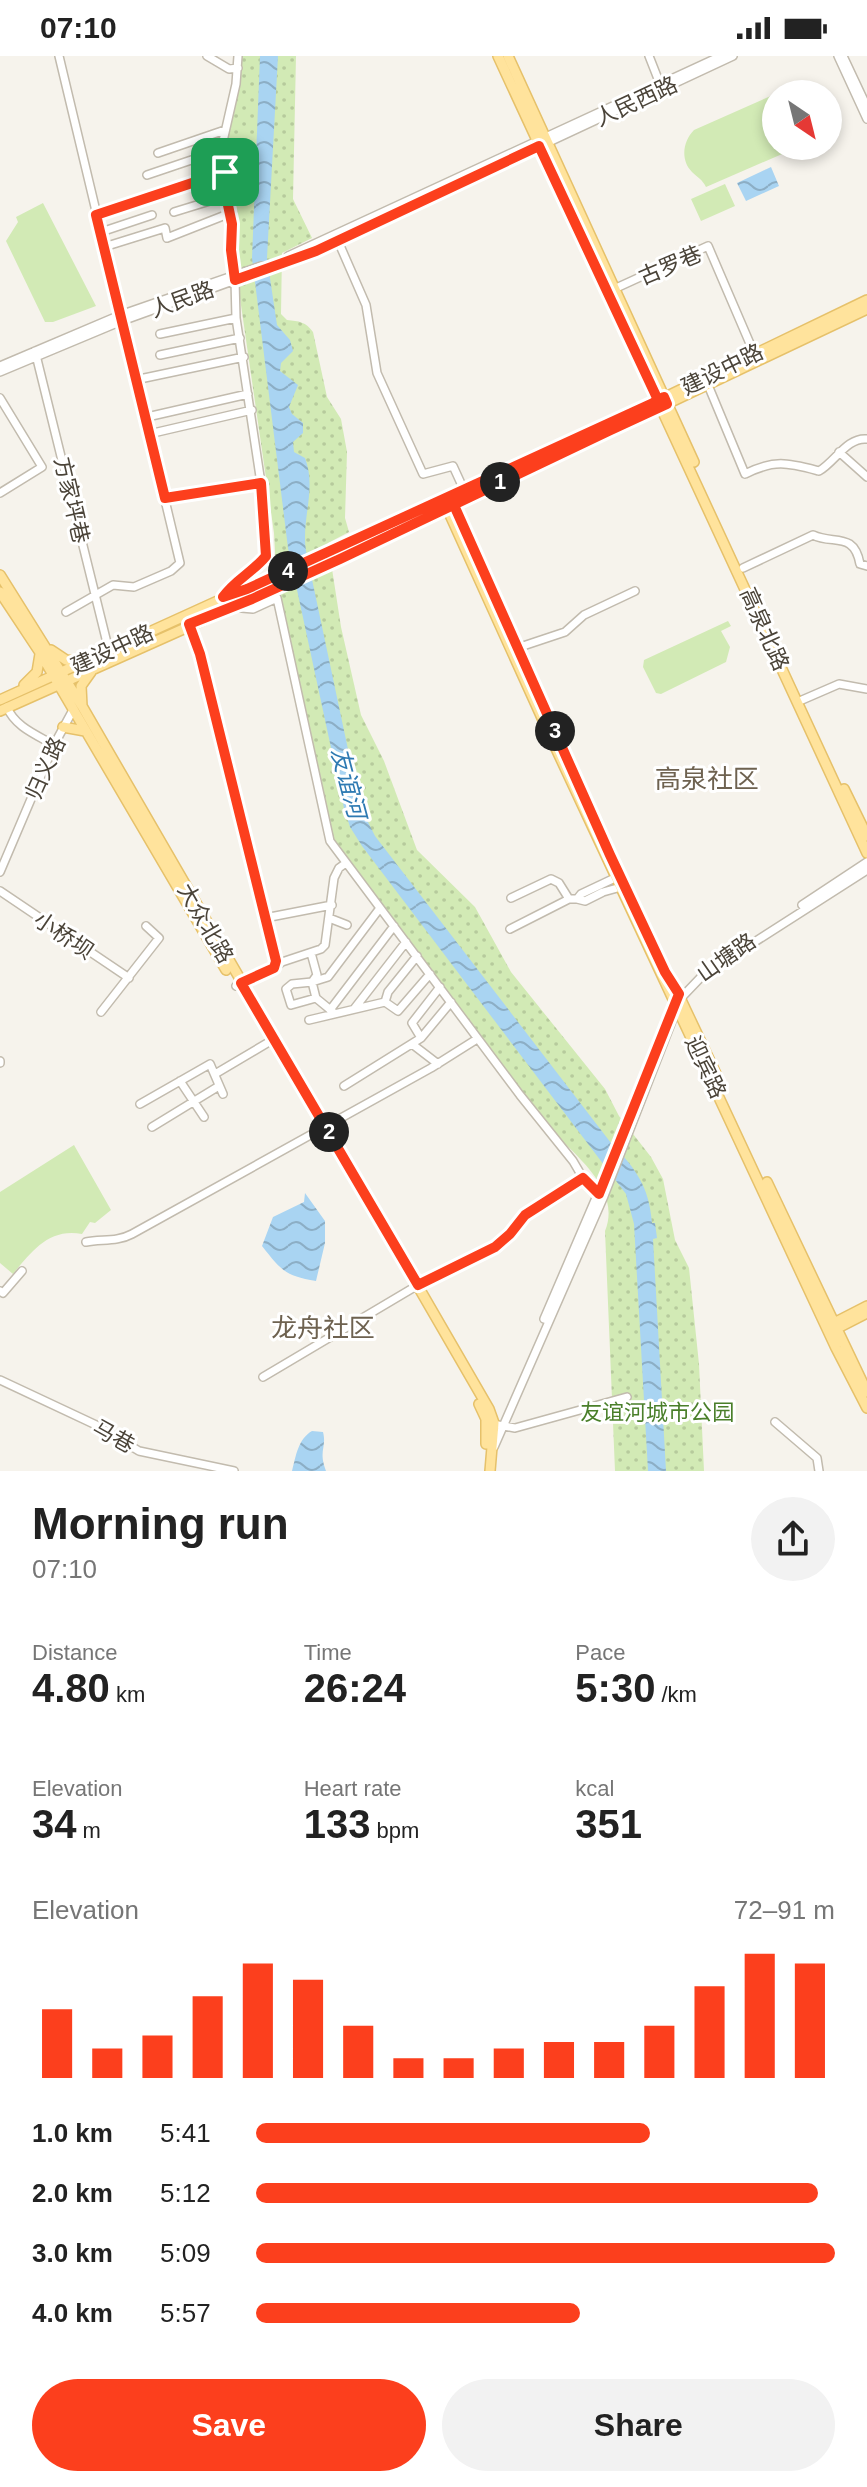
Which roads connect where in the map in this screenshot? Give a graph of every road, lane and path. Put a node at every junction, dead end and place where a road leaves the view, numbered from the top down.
1 (59, 56) edge
2 (207, 56) edge
3 (238, 56) edge
4 (498, 56) edge
5 (508, 56) edge
6 (649, 56) edge
7 (721, 56) edge
8 (733, 56) edge
9 (841, 56) edge
10 (238, 68) junction
11 (660, 84) junction
12 (867, 107) edge
13 (867, 119) edge
14 (225, 130) junction
15 (542, 141) junction
16 (221, 150) junction
17 (158, 153) dead end
18 (225, 172) junction
19 (147, 175) dead end
20 (226, 196) junction
21 (174, 212) dead end
22 (228, 214) junction
23 (96, 215) junction
24 (152, 215) dead end
25 (101, 232) junction
26 (338, 241) junction
27 (104, 247) junction
28 (278, 262) junction
29 (238, 276) junction
30 (614, 289) junction
31 (867, 300) edge
32 (867, 309) edge
33 (121, 318) junction
34 (236, 318) junction
35 (160, 334) dead end
36 (240, 338) junction
37 (35, 352) junction
38 (754, 353) junction
39 (160, 355) dead end
40 (244, 357) junction
41 (0, 369) edge
42 (135, 380) junction
43 (708, 385) junction
44 (248, 394) junction
45 (0, 398) edge
46 (662, 402) junction
47 (252, 410) junction
48 (147, 417) junction
49 (149, 434) junction
50 (867, 439) edge
51 (839, 452) junction
52 (867, 477) edge
53 (261, 483) junction
54 (464, 490) junction
55 (0, 493) edge
56 (165, 498) junction
57 (450, 505) junction
58 (867, 566) edge
59 (743, 568) junction
60 (0, 575) edge
61 (635, 591) dead end
62 (0, 592) edge
63 (249, 594) junction
64 (93, 595) junction
65 (223, 597) junction
66 (229, 607) junction
67 (66, 612) dead end
68 (189, 624) junction
69 (43, 648) junction
70 (517, 648) junction
71 (109, 651) junction
72 (84, 662) junction
73 (94, 668) junction
74 (60, 678) junction
75 (867, 689) edge
76 (17, 692) junction
77 (802, 700) junction
78 (2, 702) edge
79 (75, 708) junction
80 (63, 727) junction
81 (85, 731) junction
82 (53, 744) junction
83 (867, 836) edge
84 (867, 853) edge
85 (867, 862) edge
86 (0, 863) edge
87 (346, 863) junction
88 (867, 870) edge
89 (0, 872) edge
90 (617, 877) junction
91 (621, 887) junction
92 (0, 891) edge
93 (511, 898) dead end
94 (573, 899) junction
95 (332, 905) junction
96 (380, 908) junction
97 (265, 918) junction
98 (329, 918) junction
99 (347, 925) dead end
100 (146, 926) dead end
101 (394, 926) junction
102 (510, 929) dead end
103 (406, 942) junction
104 (311, 953) junction
105 (417, 956) junction
106 (274, 968) junction
107 (430, 974) junction
108 (129, 978) junction
109 (312, 982) junction
110 (239, 985) junction
111 (440, 987) junction
112 (316, 998) junction
113 (679, 1000) junction
114 (385, 1002) junction
115 (451, 1002) junction
116 (354, 1009) junction
117 (398, 1011) junction
118 (101, 1012) dead end
119 (332, 1012) junction
120 (309, 1020) dead end
121 (412, 1023) junction
122 (421, 1038) junction
123 (477, 1039) junction
124 (269, 1042) junction
125 (412, 1044) junction
126 (438, 1064) junction
127 (215, 1074) junction
128 (180, 1081) junction
129 (344, 1086) dead end
130 (194, 1102) junction
131 (140, 1104) dead end
132 (204, 1117) dead end
133 (152, 1127) dead end
134 (323, 1127) junction
135 (583, 1178) junction
136 (606, 1183) junction
137 (599, 1194) junction
138 (86, 1242) dead end
139 (22, 1271) dead end
140 (416, 1287) junction
141 (1, 1294) edge
142 (867, 1306) edge
143 (867, 1313) edge
144 (831, 1328) junction
145 (263, 1377) dead end
146 (0, 1380) edge
147 (867, 1392) edge
148 (627, 1397) dead end
149 (867, 1408) edge
150 (483, 1412) junction
151 (775, 1422) dead end
152 (498, 1425) junction
153 (488, 1456) junction
154 (234, 1471) edge
155 (487, 1471) edge
156 (819, 1471) edge

1 - 23 street
2 - 10 street
3 - 10 street
4 - 15 main road
5 - 15 main road
6 - 11 street
7 - 11 street, 人民西路
8 - 15 street, 人民西路
9 - 12 street
9 - 13 street
10 - 14 street
11 - 15 street, 人民西路
14 - 16 street
14 - 17 street
15 - 26 street, 人民路
15 - 28 street, 人民路
15 - 30 main road
15 - 46 main road
16 - 18 street
16 - 19 street
18 - 20 street
18 - 23 street
20 - 21 street
20 - 22 street
22 - 27 street
22 - 29 street
23 - 25 street
24 - 25 street
25 - 27 street
26 - 28 street, 人民路
26 - 54 street
27 - 33 street
28 - 29 street, 人民路
29 - 33 street, 人民路
29 - 34 street
30 - 38 street, 古罗巷
30 - 46 main road
31 - 38 main road, 建设中路
32 - 43 main road, 建设中路
33 - 37 street, 人民路
33 - 42 street
34 - 35 street
34 - 36 street
36 - 39 street
36 - 40 street
37 - 41 street, 人民路
37 - 64 street, 方家坪巷
38 - 46 main road, 建设中路
40 - 42 street
40 - 44 street
42 - 48 street
43 - 46 main road, 建设中路
43 - 51 street
44 - 47 street
44 - 48 street
45 - 55 street
46 - 54 main road, 建设中路
46 - 57 main road, 建设中路
46 - 59 main road, 高泉北路
46 - 84 main road, 高泉北路
47 - 49 street
47 - 53 street
48 - 49 street
49 - 56 street
50 - 51 street
51 - 52 street
53 - 56 street
53 - 65 street
54 - 63 main road, 建设中路
56 - 64 street
57 - 63 main road, 建设中路
57 - 70 main road, 迎宾路
57 - 90 main road, 迎宾路
58 - 59 street
59 - 77 main road, 高泉北路
60 - 69 main road
61 - 70 street
62 - 69 main road
63 - 65 main road, 建设中路
63 - 66 main road, 建设中路
64 - 67 street
64 - 71 street, 方家坪巷
65 - 71 main road, 建设中路
66 - 68 main road, 建设中路
66 - 87 street
68 - 73 main road, 建设中路
68 - 97 street
69 - 72 main road
69 - 74 main road, 大众北路
69 - 76 main road
70 - 113 main road, 迎宾路
71 - 72 main road, 建设中路
72 - 74 main road, 建设中路
73 - 74 main road, 建设中路
73 - 79 main road
74 - 76 main road
74 - 78 main road
74 - 79 main road, 大众北路
75 - 77 street
76 - 78 main road
77 - 83 main road, 高泉北路
78 - 82 street
79 - 80 street, 归义路
79 - 81 main road, 大众北路
79 - 82 street
79 - 110 main road, 大众北路
80 - 81 main road
80 - 82 street, 归义路
81 - 110 main road, 大众北路
82 - 86 street
82 - 89 street, 归义路
85 - 113 street, 山塘路
87 - 95 street
87 - 96 street
88 - 113 street, 山塘路
90 - 91 main road, 迎宾路
90 - 94 street
91 - 94 street
91 - 113 main road, 迎宾路
92 - 108 street, 小桥坝
93 - 94 street
94 - 102 street
95 - 97 street
95 - 98 street
96 - 101 street
96 - 109 street
97 - 106 street
98 - 99 street
98 - 104 street
100 - 108 street
101 - 103 street
101 - 119 street
103 - 105 street
103 - 116 street
104 - 106 street
104 - 109 street
105 - 107 street
105 - 114 street
106 - 110 street
107 - 111 street
107 - 117 street
108 - 118 street
109 - 112 street
109 - 112 street
110 - 124 main road, 大众北路
110 - 134 main road, 大众北路
111 - 115 street
111 - 121 street
112 - 119 street
113 - 136 street, 山塘路
113 - 144 main road, 迎宾路
114 - 116 street
114 - 117 street
115 - 122 street
115 - 123 street
116 - 119 street
117 - 121 street
119 - 120 street
121 - 122 street
122 - 125 street
123 - 126 street
123 - 135 street
124 - 127 street
124 - 134 main road, 大众北路
125 - 126 street
125 - 129 street
126 - 134 street
127 - 128 street
127 - 130 street
128 - 130 street
128 - 131 street
130 - 132 street
130 - 133 street
134 - 138 street
134 - 140 main road, 大众北路
135 - 137 street
135 - 140 street
136 - 137 street
136 - 152 street
137 - 152 street
139 - 141 street
140 - 145 street
140 - 150 main road, 大众北路
140 - 152 main road, 大众北路
142 - 144 main road
143 - 144 main road
144 - 147 main road, 迎宾路
144 - 149 main road, 迎宾路
146 - 154 street, 马巷
148 - 152 street
150 - 152 street
150 - 153 main road, 大众北路
151 - 156 street
152 - 153 street
152 - 153 main road, 大众北路
153 - 155 main road, 大众北路

